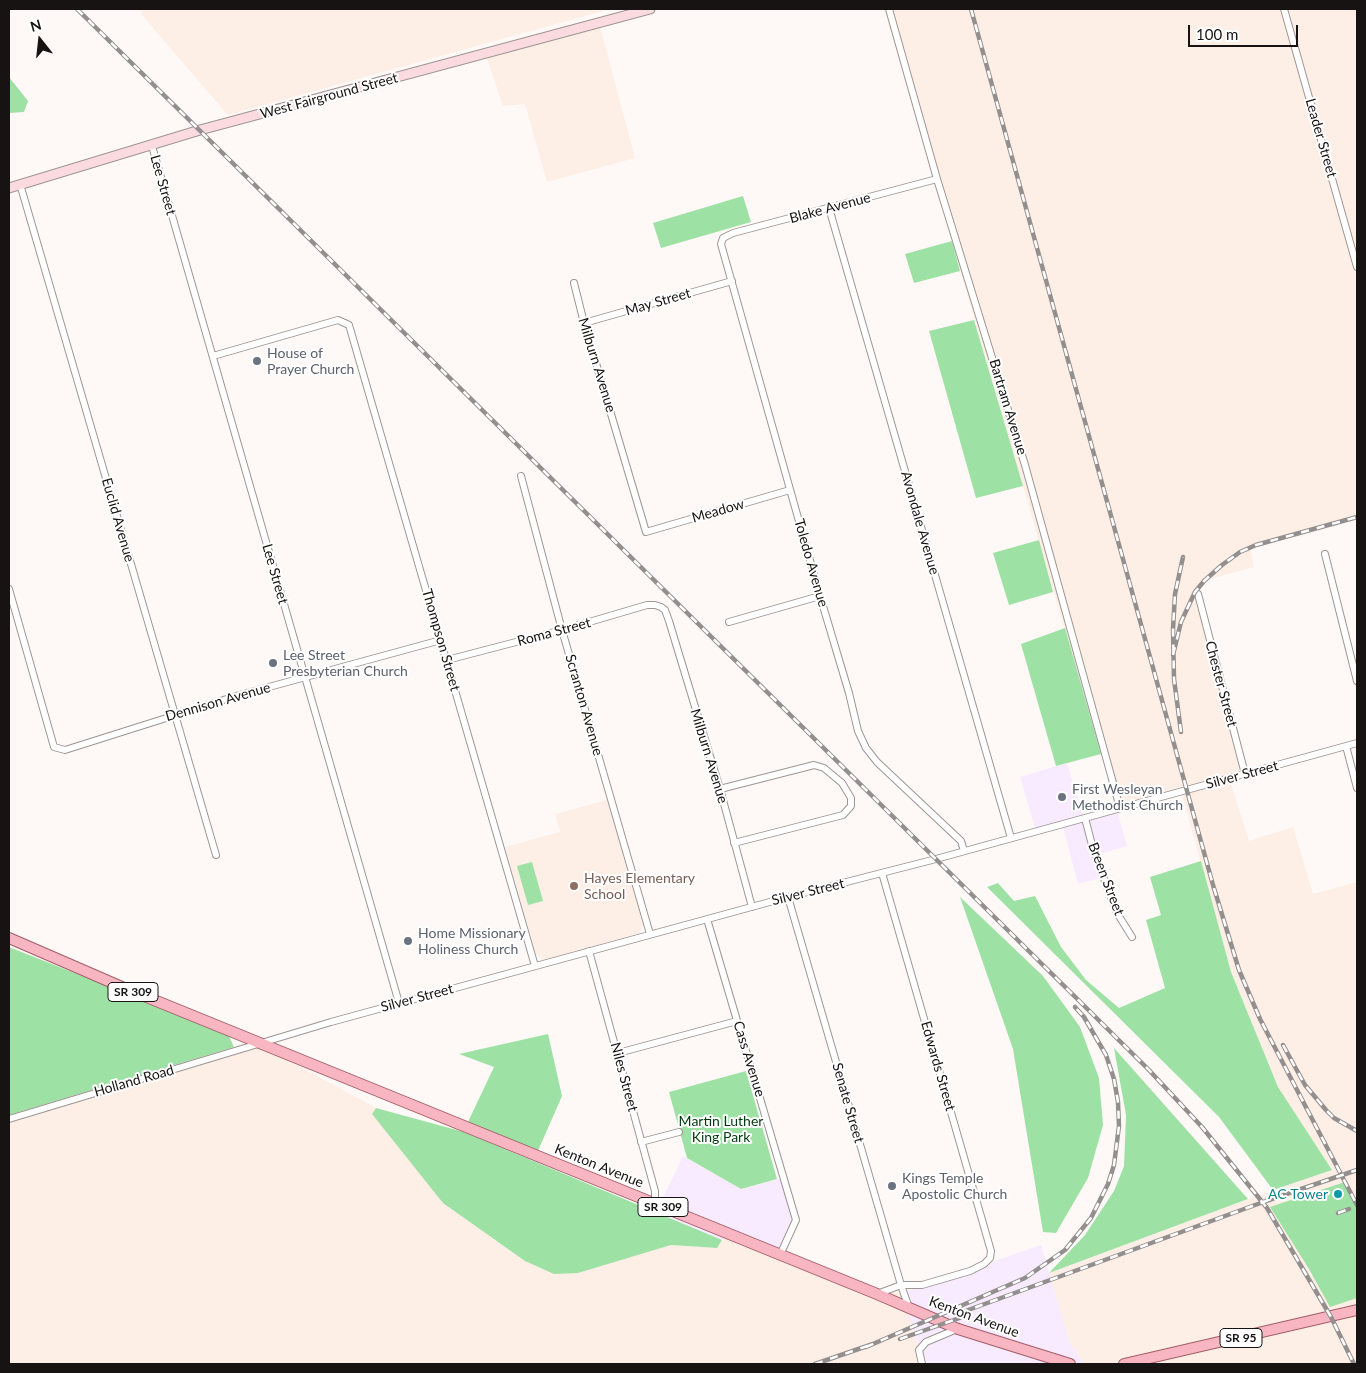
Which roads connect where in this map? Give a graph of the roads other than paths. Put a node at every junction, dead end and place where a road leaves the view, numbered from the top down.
1 (650, 9) edge
2 (889, 9) edge
3 (1284, 9) edge
4 (638, 10) edge
5 (152, 146) junction
6 (937, 179) junction
7 (20, 184) junction
8 (9, 188) edge
9 (829, 208) junction
10 (723, 238) joint
11 (1357, 267) edge
12 (732, 281) junction
13 (574, 283) dead end
14 (584, 323) junction
15 (213, 356) junction
16 (521, 476) dead end
17 (790, 490) junction
18 (646, 532) joint
19 (1325, 554) dead end
20 (9, 589) edge
21 (1198, 594) dead end
22 (820, 596) junction
23 (661, 607) joint
24 (729, 622) dead end
25 (562, 630) junction
26 (441, 640) junction
27 (447, 660) junction
28 (304, 677) junction
29 (1357, 680) edge
30 (174, 715) junction
31 (1357, 743) edge
32 (1346, 746) junction
33 (1245, 774) junction
34 (1357, 788) edge
35 (720, 789) junction
36 (1120, 808) junction
37 (1085, 818) junction
38 (1011, 838) junction
39 (734, 843) junction
40 (964, 851) junction
41 (216, 856) dead end
42 (882, 873) junction
43 (788, 897) junction
44 (752, 907) junction
45 (707, 920) junction
46 (650, 934) junction
47 (1132, 937) dead end
48 (9, 938) edge
49 (589, 952) junction
50 (535, 966) junction
51 (399, 1003) junction
52 (737, 1021) junction
53 (259, 1043) junction
54 (618, 1054) junction
55 (9, 1119) edge
56 (679, 1132) dead end
57 (641, 1142) junction
58 (655, 1203) junction
59 (780, 1255) junction
60 (901, 1284) junction
61 (877, 1294) junction
62 (909, 1308) junction
63 (1357, 1310) edge
64 (958, 1329) junction
65 (922, 1364) edge
66 (1070, 1364) edge
67 (1124, 1364) edge

1 - 4 street, West Fairground Street
2 - 6 street, Bartram Avenue
3 - 11 street, Leader Street
4 - 5 street, West Fairground Street
5 - 7 street, West Fairground Street
5 - 15 street, Lee Street
6 - 9 street, Blake Avenue
6 - 36 street, Bartram Avenue
7 - 8 street, West Fairground Street
7 - 30 street, Euclid Avenue
9 - 10 street, Blake Avenue
9 - 38 street, Avondale Avenue
10 - 12 street, Toledo Avenue
12 - 14 street, May Street
12 - 17 street, Toledo Avenue
13 - 14 street, Milburn Avenue
14 - 18 street, Milburn Avenue
15 - 26 street, Thompson Street
15 - 28 street, Lee Street
16 - 25 street, Scranton Avenue
17 - 18 street, Meadow
17 - 22 street, Toledo Avenue
19 - 29 street
20 - 30 street, Dennison Avenue
21 - 33 street, Chester Street
22 - 24 street
22 - 40 street, Toledo Avenue
23 - 25 street, Roma Street
23 - 35 street, Milburn Avenue
25 - 27 street, Roma Street
25 - 46 street, Scranton Avenue
26 - 27 street, Thompson Street
26 - 28 street, Dennison Avenue
27 - 50 street, Thompson Street
28 - 30 street, Dennison Avenue
28 - 51 street, Lee Street
30 - 41 street, Euclid Avenue
31 - 32 street, Silver Street
32 - 33 street, Silver Street
32 - 34 street
33 - 36 street, Silver Street
35 - 39 street, Milburn Avenue
35 - 39 street
36 - 37 street, Silver Street
37 - 38 street, Silver Street
37 - 47 street, Breen Street
38 - 40 street, Silver Street
39 - 44 street, Milburn Avenue
40 - 42 street, Silver Street
42 - 43 street, Silver Street
42 - 60 street, Edwards Street
43 - 44 street, Silver Street
43 - 60 street, Senate Street
44 - 45 street, Silver Street
45 - 46 street, Silver Street
45 - 52 street, Cass Avenue
46 - 49 street, Silver Street
48 - 53 main road, SR 309
49 - 50 street, Silver Street
49 - 54 street, Niles Street
50 - 51 street, Silver Street
51 - 53 street, Silver Street
52 - 54 street
52 - 59 street, Cass Avenue
53 - 55 street, Holland Road
53 - 58 main road, Kenton Avenue / SR 309
54 - 57 street, Niles Street
56 - 57 street
57 - 58 street, Niles Street
58 - 59 main road, Kenton Avenue / SR 309
59 - 61 main road, Kenton Avenue / SR 309
60 - 61 street
60 - 62 street, Senate Street
61 - 62 main road, Kenton Avenue / SR 309
62 - 64 main road, Kenton Avenue / SR 309
63 - 67 main road, SR 95
64 - 65 street
64 - 66 main road, Kenton Avenue / SR 309

